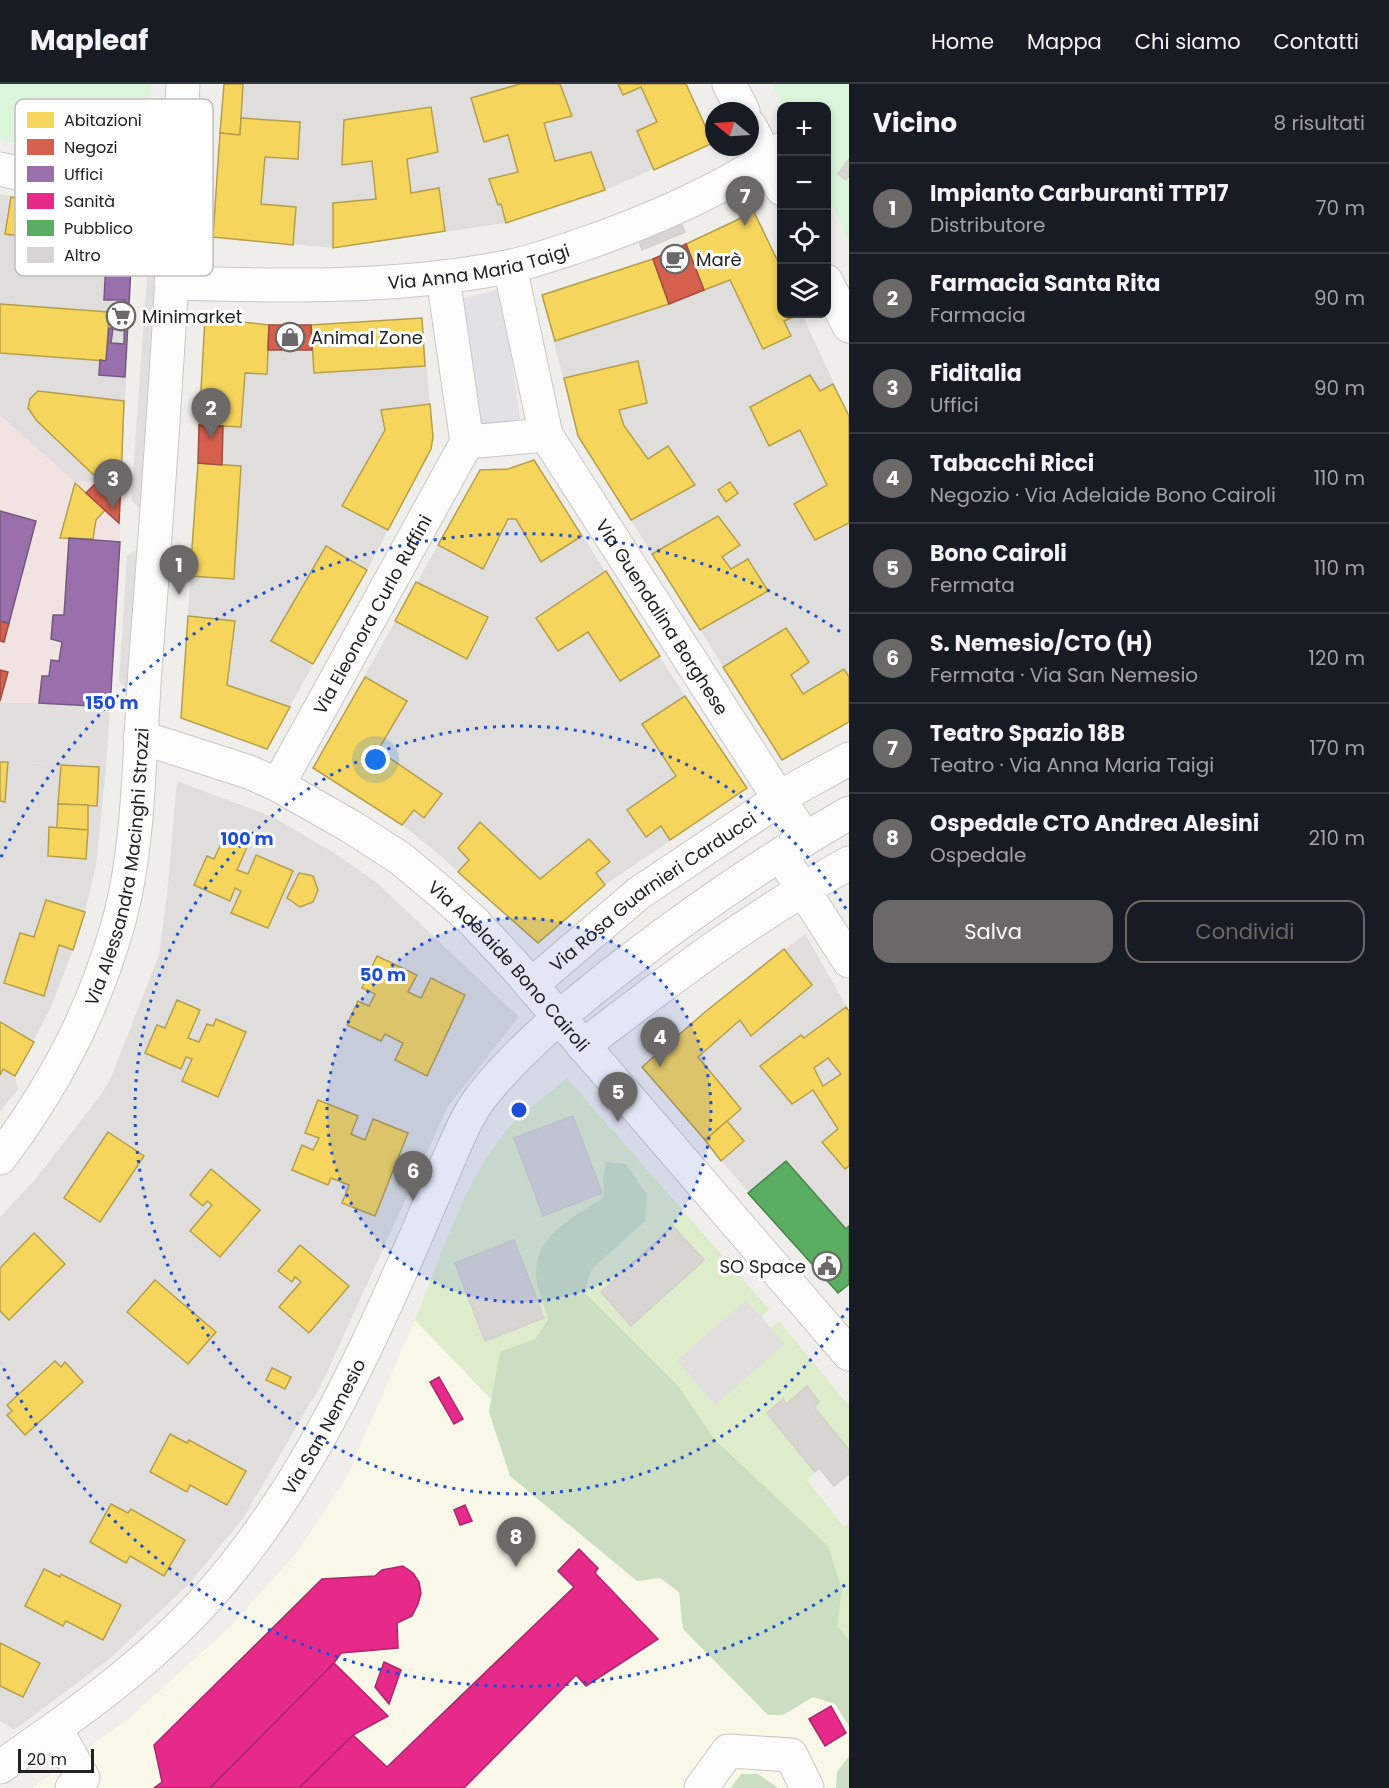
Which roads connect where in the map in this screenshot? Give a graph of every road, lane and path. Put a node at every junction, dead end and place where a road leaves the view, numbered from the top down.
1 (183, 84) edge
2 (729, 84) edge
3 (182, 99) edge
4 (738, 102) edge
5 (759, 136) edge
6 (774, 154) edge
7 (0, 169) edge
8 (15, 172) edge
9 (510, 267) junction
10 (171, 276) edge
11 (443, 277) junction
12 (171, 283) junction
13 (831, 290) edge
14 (849, 326) edge
15 (546, 435) junction
16 (467, 442) junction
17 (140, 737) junction
18 (849, 759) edge
19 (278, 785) junction
20 (779, 799) junction
21 (849, 813) edge
22 (792, 847) junction
23 (849, 863) edge
24 (803, 889) junction
25 (849, 961) edge
26 (531, 985) junction
27 (558, 1018) junction
28 (583, 1046) junction
29 (0, 1158) edge
30 (849, 1354) edge
31 (56, 1729) junction
32 (0, 1767) edge
33 (72, 1788) edge
34 (701, 1788) edge
35 (807, 1788) edge

1 - 3 street, Via Alessandra Macinghi Strozzi
2 - 4 street
5 - 6 street
6 - 9 street, Via Anna Maria Taigi
7 - 8 street
9 - 11 street, Via Anna Maria Taigi
9 - 15 street
10 - 12 street, Via Alessandra Macinghi Strozzi
11 - 12 street, Via Anna Maria Taigi
11 - 16 street
12 - 17 street, Via Alessandra Macinghi Strozzi
13 - 14 street
15 - 16 street
15 - 20 street, Via Guendalina Borghese
16 - 19 street, Via Eleonora Curlo Ruffini
17 - 19 street, Via Adelaide Bono Cairoli
17 - 29 street, Via Alessandra Macinghi Strozzi
18 - 20 street, Via Rosa Guarnieri Carducci
19 - 26 street, Via Adelaide Bono Cairoli
20 - 22 street
20 - 26 street, Via Rosa Guarnieri Carducci
21 - 22 street
22 - 24 street
22 - 27 street
23 - 24 street
24 - 25 street
24 - 28 street
26 - 27 street, Via Adelaide Bono Cairoli
27 - 28 street, Via Adelaide Bono Cairoli
27 - 31 street, Via San Nemesio
28 - 30 street, Via Adelaide Bono Cairoli
31 - 32 street, Via San Nemesio
31 - 33 street
34 - 35 street

